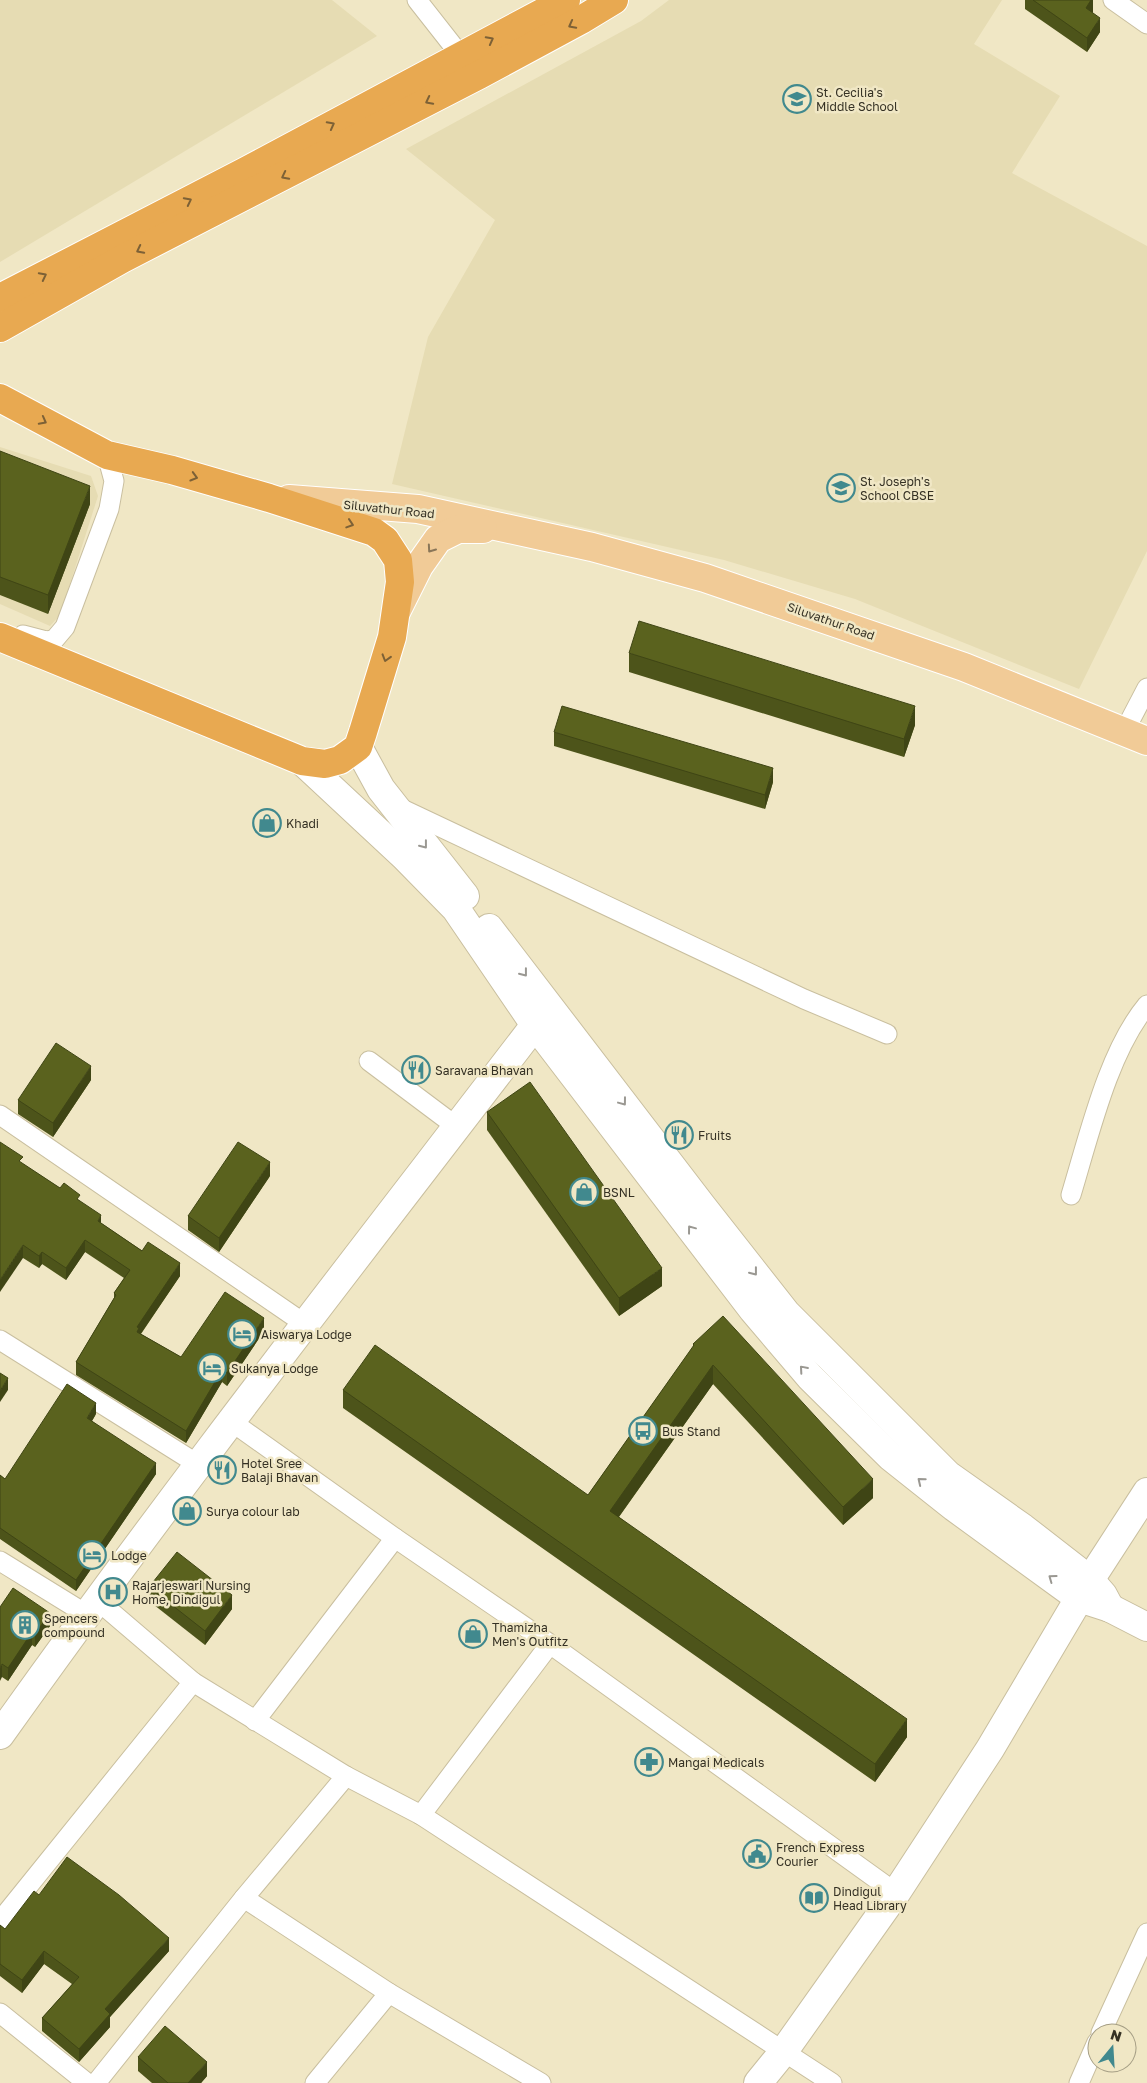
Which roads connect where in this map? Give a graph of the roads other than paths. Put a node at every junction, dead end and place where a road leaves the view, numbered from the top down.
1 (417, 0) edge
2 (566, 0) edge
3 (614, 0) edge
4 (1113, 0) edge
5 (1147, 24) edge
6 (461, 56) junction
7 (6, 315) edge
8 (0, 344) edge
9 (2, 395) edge
10 (107, 454) junction
11 (269, 498) junction
12 (507, 528) junction
13 (396, 614) junction
14 (0, 626) edge
15 (0, 636) edge
16 (1147, 688) edge
17 (1136, 737) edge
18 (358, 746) junction
19 (302, 761) junction
20 (392, 804) junction
21 (1147, 1006) edge
22 (535, 1025) junction
23 (887, 1034) dead end
24 (369, 1061) dead end
25 (0, 1115) edge
26 (457, 1127) junction
27 (1071, 1195) dead end
28 (722, 1251) junction
29 (305, 1324) junction
30 (0, 1340) edge
31 (232, 1422) junction
32 (199, 1465) junction
33 (1147, 1492) edge
34 (395, 1538) junction
35 (0, 1561) edge
36 (1084, 1589) junction
37 (91, 1607) junction
38 (1147, 1627) edge
39 (550, 1644) junction
40 (193, 1682) junction
41 (256, 1721) junction
42 (0, 1735) edge
43 (346, 1776) junction
44 (421, 1815) junction
45 (896, 1893) junction
46 (244, 1898) junction
47 (0, 1921) edge
48 (1147, 1933) edge
49 (389, 1993) junction
50 (0, 2013) edge
51 (1106, 2023) edge
52 (784, 2051) junction
53 (1087, 2065) edge
54 (87, 2083) edge
55 (96, 2083) edge
56 (315, 2083) edge
57 (541, 2083) edge
58 (758, 2083) edge
59 (832, 2083) edge
60 (1079, 2083) edge

1 - 6 street
6 -> 2 highway
3 -> 7 highway
4 - 5 street
7 -> 6 highway
7 - 8 highway
9 -> 10 highway
10 -> 11 highway
10 - 14 street
11 - 12 main road, Siluvathur Road
11 -> 13 highway
12 -> 13 main road, Siluvathur Road
12 - 17 main road, Siluvathur Road
13 -> 18 highway
15 - 19 highway
16 - 17 street
18 - 19 highway
18 - 20 main road
19 - 22 main road
20 - 23 street
20 -> 28 main road
21 - 27 street
22 - 26 main road
28 -> 22 main road
24 - 26 street
25 - 29 street
26 - 29 main road
28 - 36 main road
29 - 31 main road
30 - 32 street
31 - 32 main road
31 - 34 street
32 - 37 main road
33 - 36 main road
34 - 39 street
34 - 41 street
35 - 37 street
36 - 38 main road
36 - 45 main road
37 - 40 street
37 - 42 main road
39 - 44 street
39 - 45 street
40 - 41 street
40 - 47 street
41 - 43 street
43 - 44 street
43 - 46 street
44 - 52 street
45 - 52 main road
46 - 49 street
46 - 55 street
48 - 51 street
49 - 56 street
49 - 57 street
50 - 54 street
52 - 58 main road
52 - 59 street
53 - 60 street

